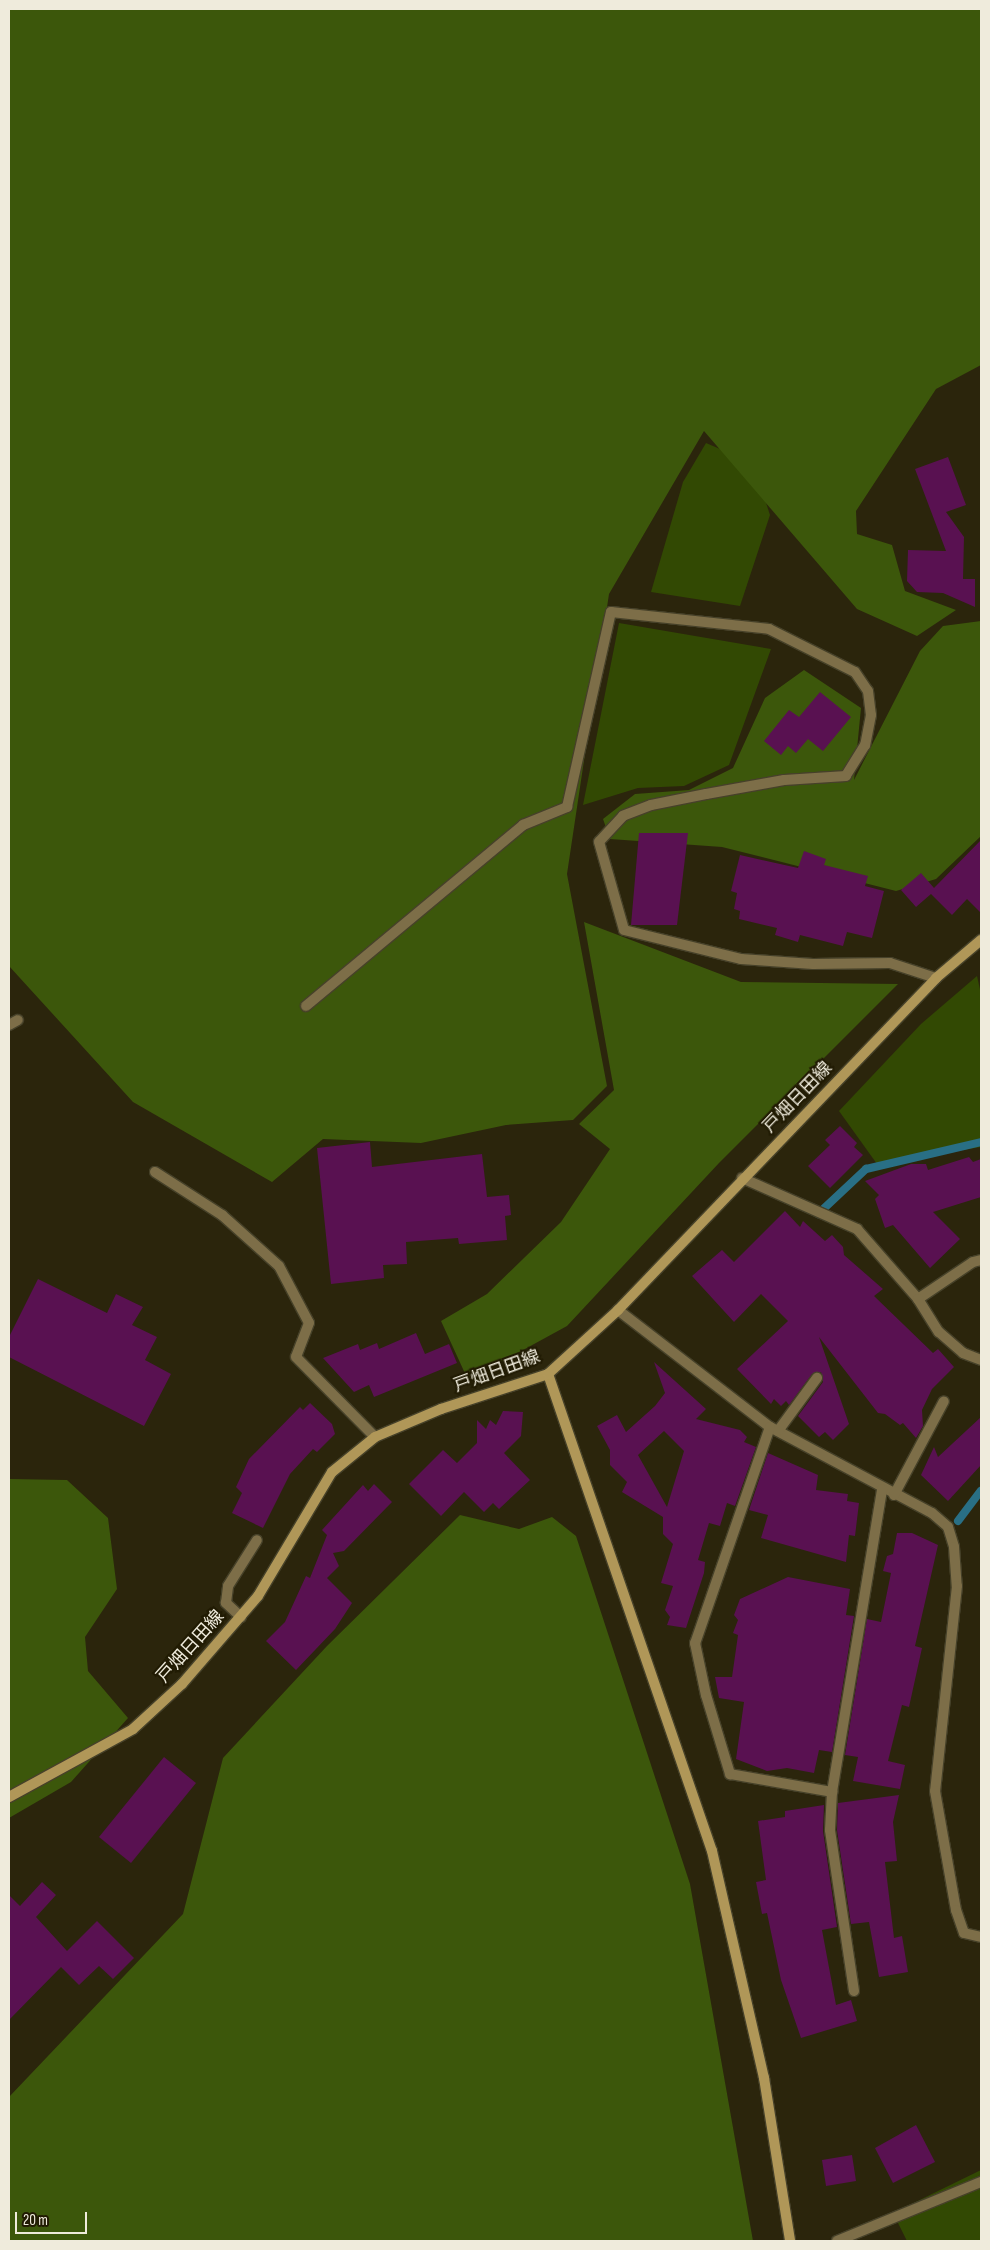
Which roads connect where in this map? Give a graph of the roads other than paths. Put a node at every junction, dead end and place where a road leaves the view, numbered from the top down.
1 (981, 940) edge
2 (936, 978) junction
3 (306, 1006) dead end
4 (154, 1172) dead end
5 (742, 1178) junction
6 (981, 1260) edge
7 (918, 1299) junction
8 (618, 1310) junction
9 (981, 1360) edge
10 (548, 1374) junction
11 (817, 1378) dead end
12 (944, 1401) dead end
13 (774, 1429) junction
14 (374, 1437) junction
15 (882, 1489) junction
16 (894, 1495) junction
17 (257, 1540) dead end
18 (241, 1617) junction
19 (832, 1792) junction
20 (9, 1797) edge
21 (981, 1937) edge
22 (854, 1991) dead end
23 (981, 2182) edge
24 (790, 2241) edge
25 (837, 2241) edge

1 - 2 main road, 戸畑日田線
2 - 3 street
2 - 5 main road, 戸畑日田線
4 - 14 street
5 - 7 street
5 - 8 main road, 戸畑日田線
6 - 7 street
7 - 9 street
8 - 10 main road, 戸畑日田線
8 - 13 street
10 - 14 main road, 戸畑日田線
10 - 24 main road
11 - 13 street
12 - 16 street
13 - 15 street
13 - 19 street
14 - 18 main road, 戸畑日田線
15 - 16 street
15 - 19 street
16 - 21 street
17 - 18 street
18 - 20 main road, 戸畑日田線
19 - 22 street
23 - 25 street

